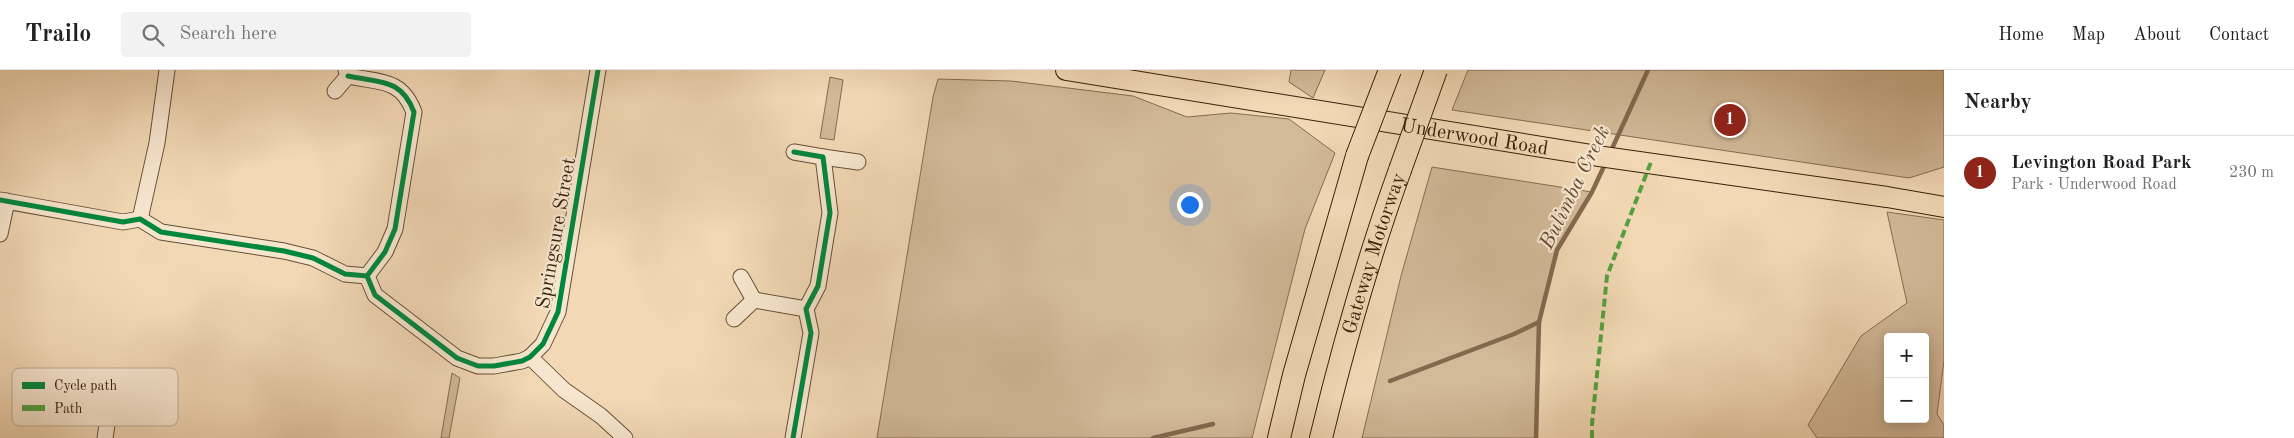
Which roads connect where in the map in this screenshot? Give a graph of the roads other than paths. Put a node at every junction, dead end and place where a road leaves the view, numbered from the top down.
1 (167, 70) edge
2 (598, 70) edge
3 (1066, 70) edge
4 (1390, 70) edge
5 (1436, 70) edge
6 (347, 73) edge
7 (334, 91) dead end
8 (794, 152) dead end
9 (823, 157) junction
10 (858, 162) dead end
11 (3, 201) edge
12 (1944, 207) edge
13 (140, 219) junction
14 (0, 234) edge
15 (367, 276) junction
16 (741, 277) dead end
17 (754, 300) junction
18 (806, 309) junction
19 (734, 319) dead end
20 (530, 357) junction
21 (625, 438) edge
22 (793, 438) edge
23 (1279, 438) edge
24 (1321, 438) edge

1 - 13 street
2 - 20 street, Springsure Street
3 - 12 main road, Underwood Road
4 - 23 highway, Gateway Motorway, bridge
5 - 24 highway, Gateway Motorway, bridge
6 - 7 street
6 - 15 street
8 - 9 street
9 - 10 street
9 - 18 street
11 - 13 street
11 - 14 street
13 - 15 street
15 - 20 street
16 - 17 street
17 - 18 street
17 - 19 street
18 - 22 street
20 - 21 street

